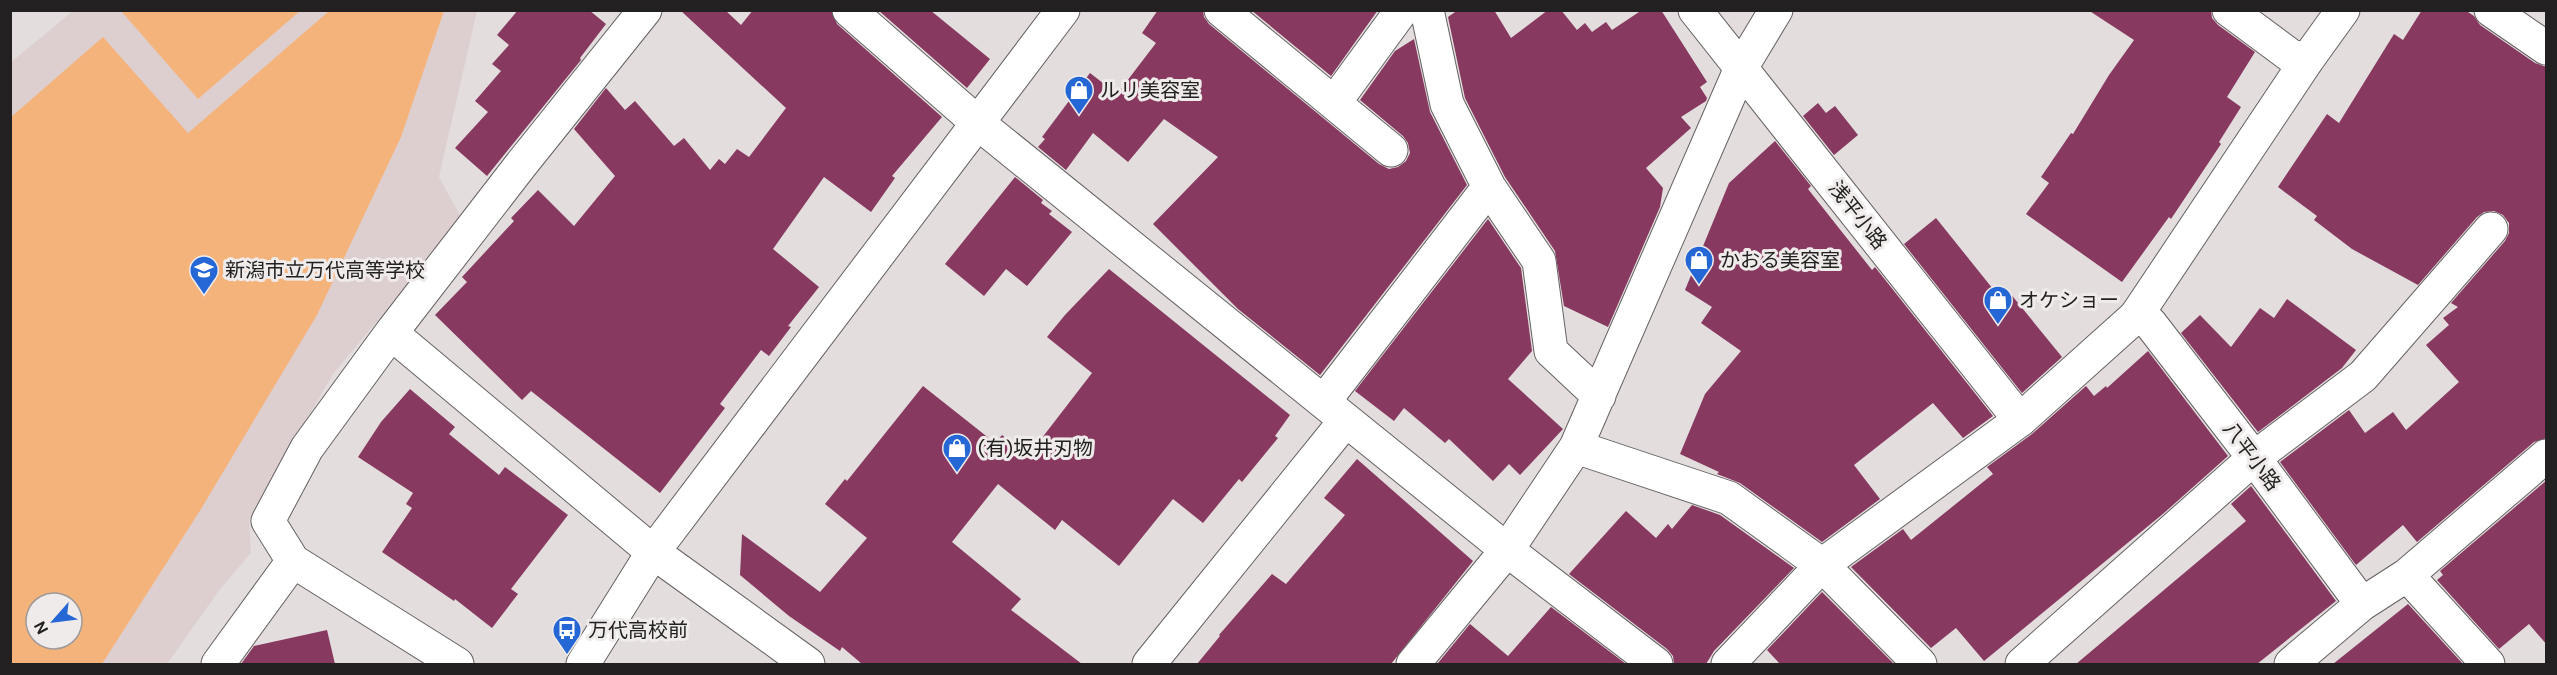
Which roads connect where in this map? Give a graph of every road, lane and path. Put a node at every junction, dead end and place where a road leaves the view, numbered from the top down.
1 (645, 10) edge
2 (849, 10) edge
3 (1063, 10) edge
4 (1221, 10) edge
5 (1402, 10) edge
6 (1427, 10) edge
7 (1695, 10) edge
8 (1776, 10) edge
9 (2229, 10) edge
10 (2343, 10) edge
11 (2491, 10) edge
12 (2547, 48) edge
13 (2307, 60) junction
14 (1741, 68) junction
15 (1334, 103) junction
16 (978, 124) junction
17 (1391, 150) dead end
18 (1489, 187) junction
19 (2491, 229) dead end
20 (2136, 316) junction
21 (391, 333) junction
22 (1599, 396) junction
23 (1335, 410) junction
24 (2020, 420) junction
25 (1576, 447) junction
26 (2547, 456) edge
27 (2254, 458) junction
28 (1508, 550) junction
29 (653, 552) junction
30 (293, 561) junction
31 (1822, 565) junction
32 (2407, 575) junction
33 (2362, 604) junction
34 (218, 664) edge
35 (457, 664) edge
36 (583, 664) edge
37 (808, 664) edge
38 (1149, 664) edge
39 (1413, 664) edge
40 (1656, 664) edge
41 (1728, 664) edge
42 (1920, 664) edge
43 (2022, 664) edge
44 (2291, 664) edge
45 (2488, 664) edge

1 - 21 street
2 - 16 street
3 - 16 street
4 - 15 street
5 - 15 street
6 - 18 street
7 - 14 street, 浅平小路
8 - 14 street
9 - 13 street
10 - 13 street
11 - 12 street
13 - 20 street
14 - 22 street
14 - 24 street, 浅平小路
15 - 17 street
16 - 23 street
16 - 29 street
18 - 22 street
18 - 23 street
19 - 27 street
20 - 24 street
20 - 27 street, 八平小路
21 - 29 street
21 - 30 street
22 - 25 street
23 - 28 street
23 - 38 street
24 - 31 street
25 - 28 street
25 - 31 street
26 - 32 street
27 - 33 street, 八平小路
27 - 43 street
28 - 39 street
28 - 40 street
29 - 36 street
29 - 37 street
30 - 34 street
30 - 35 street
31 - 41 street
31 - 42 street
32 - 33 street
32 - 45 street
33 - 44 street

